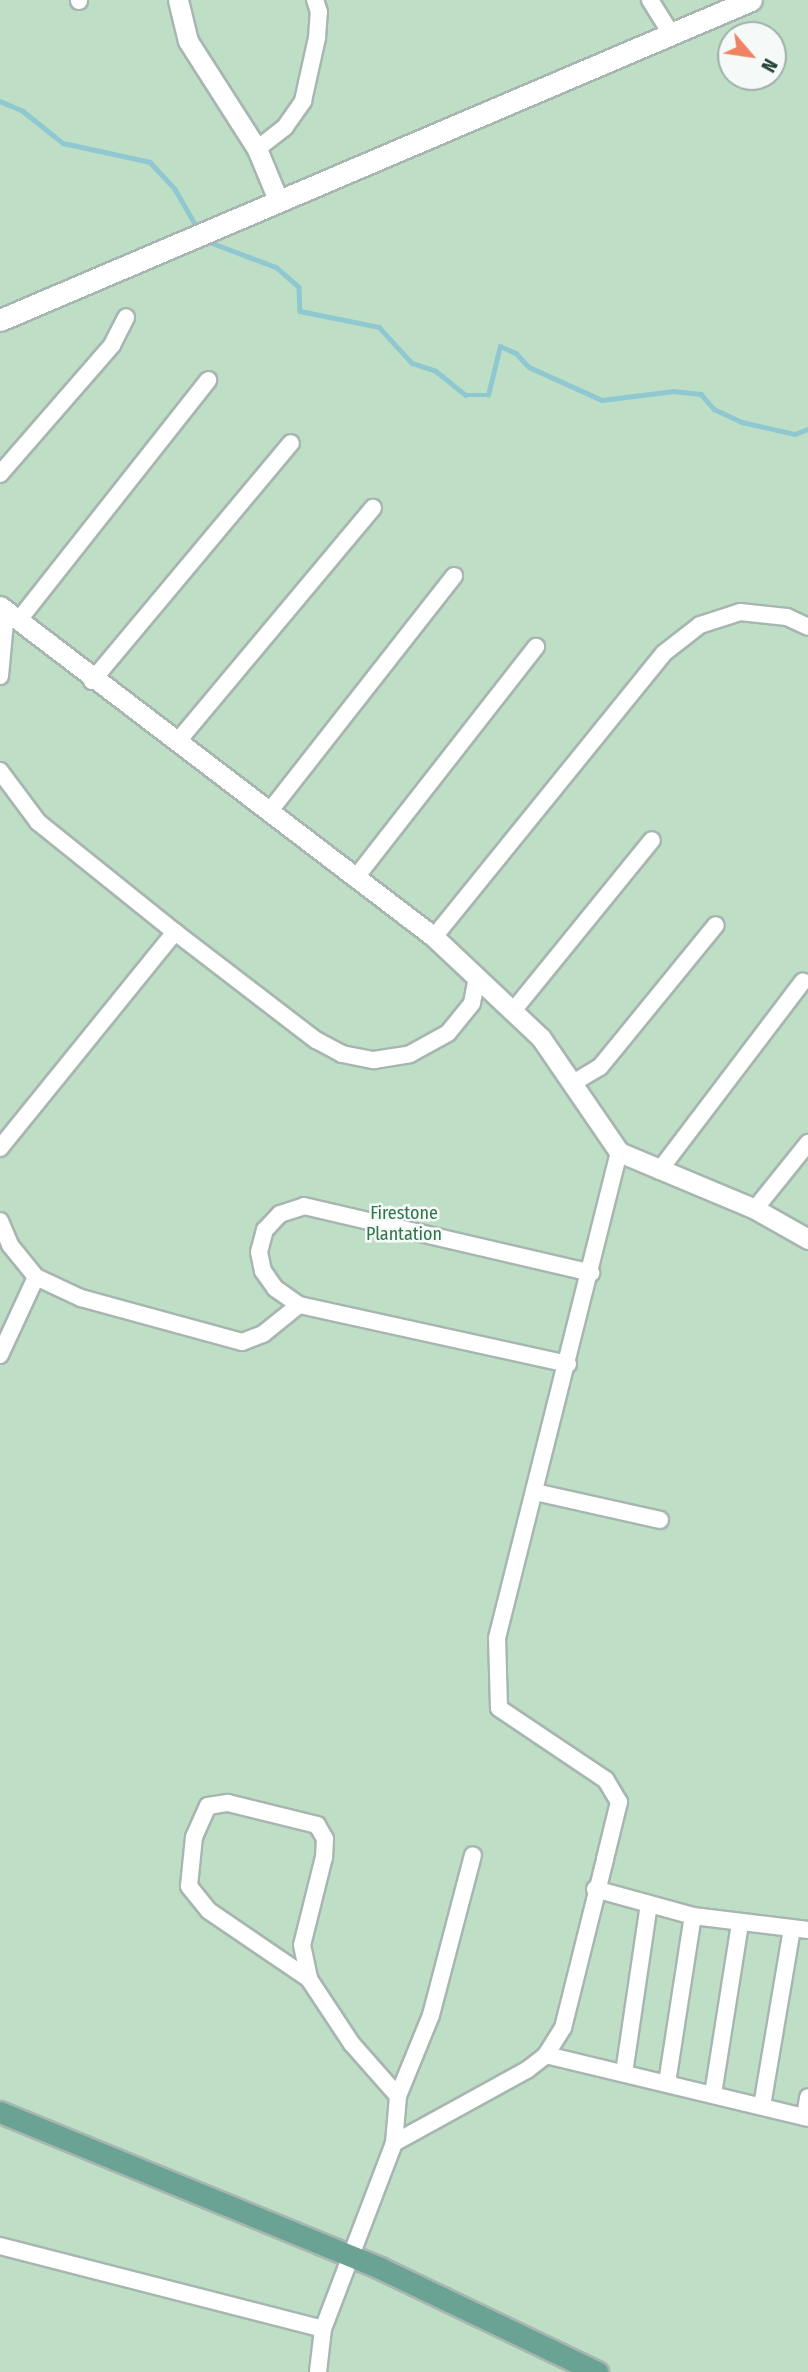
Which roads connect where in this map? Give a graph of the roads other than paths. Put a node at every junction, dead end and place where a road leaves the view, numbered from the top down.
1 (178, 0) edge
2 (315, 0) edge
3 (650, 0) edge
4 (751, 0) edge
5 (671, 34) junction
6 (257, 149) junction
7 (279, 202) junction
8 (126, 317) dead end
9 (0, 320) edge
10 (208, 380) dead end
11 (291, 443) dead end
12 (0, 474) edge
13 (373, 508) dead end
14 (453, 576) dead end
15 (8, 613) edge
16 (808, 627) edge
17 (536, 647) dead end
18 (0, 676) edge
19 (92, 681) junction
20 (178, 741) junction
21 (1, 776) edge
22 (269, 811) junction
23 (652, 840) dead end
24 (357, 876) junction
25 (716, 925) dead end
26 (174, 932) junction
27 (434, 937) junction
28 (477, 978) junction
29 (803, 981) dead end
30 (513, 1011) junction
31 (573, 1083) junction
32 (808, 1143) edge
33 (0, 1148) edge
34 (619, 1152) junction
35 (659, 1171) junction
36 (755, 1209) junction
37 (0, 1221) edge
38 (808, 1240) edge
39 (591, 1273) junction
40 (36, 1277) junction
41 (299, 1305) junction
42 (0, 1355) edge
43 (568, 1364) junction
44 (535, 1492) junction
45 (660, 1520) dead end
46 (473, 1854) dead end
47 (595, 1889) junction
48 (649, 1904) junction
49 (693, 1916) junction
50 (740, 1923) junction
51 (800, 1929) edge
52 (309, 1979) junction
53 (547, 2055) junction
54 (624, 2073) junction
55 (667, 2083) junction
56 (713, 2094) junction
57 (398, 2096) junction
58 (808, 2097) edge
59 (762, 2106) junction
60 (0, 2112) edge
61 (806, 2118) edge
62 (394, 2143) junction
63 (0, 2246) edge
64 (350, 2257) junction
65 (323, 2329) junction
66 (318, 2372) edge
67 (597, 2372) edge

1 - 6 street
2 - 6 street
3 - 5 street
4 - 5 main road
5 - 7 main road
6 - 7 street
7 - 9 main road
8 - 12 street
10 - 15 street
11 - 19 street
13 - 20 street
14 - 22 street
15 - 18 street
15 - 19 street
16 - 27 street
17 - 24 street
19 - 20 street
20 - 22 street
21 - 26 street
22 - 24 street
23 - 30 street
24 - 27 street
25 - 31 street
26 - 28 street
26 - 33 street
27 - 28 street
28 - 30 street
29 - 35 street
30 - 31 street
31 - 34 street
32 - 36 street
34 - 35 street
34 - 39 street
35 - 36 street
36 - 38 street
37 - 40 street
39 - 41 street
39 - 43 street
40 - 41 street
40 - 42 street
41 - 43 street
43 - 44 street
44 - 45 street
44 - 47 street
46 - 57 street
47 - 48 street
47 - 53 street
48 - 49 street
48 - 54 street
49 - 50 street
49 - 55 street
50 - 51 street
50 - 56 street
51 - 59 street
52 - 52 street
52 - 57 street
53 - 54 street
53 - 62 street
54 - 55 street
55 - 56 street
56 - 59 street
57 - 62 street
58 - 61 street
59 - 61 street
60 - 64 main road
62 - 64 street
63 - 65 street
64 - 65 street
64 - 67 main road
65 - 66 street

